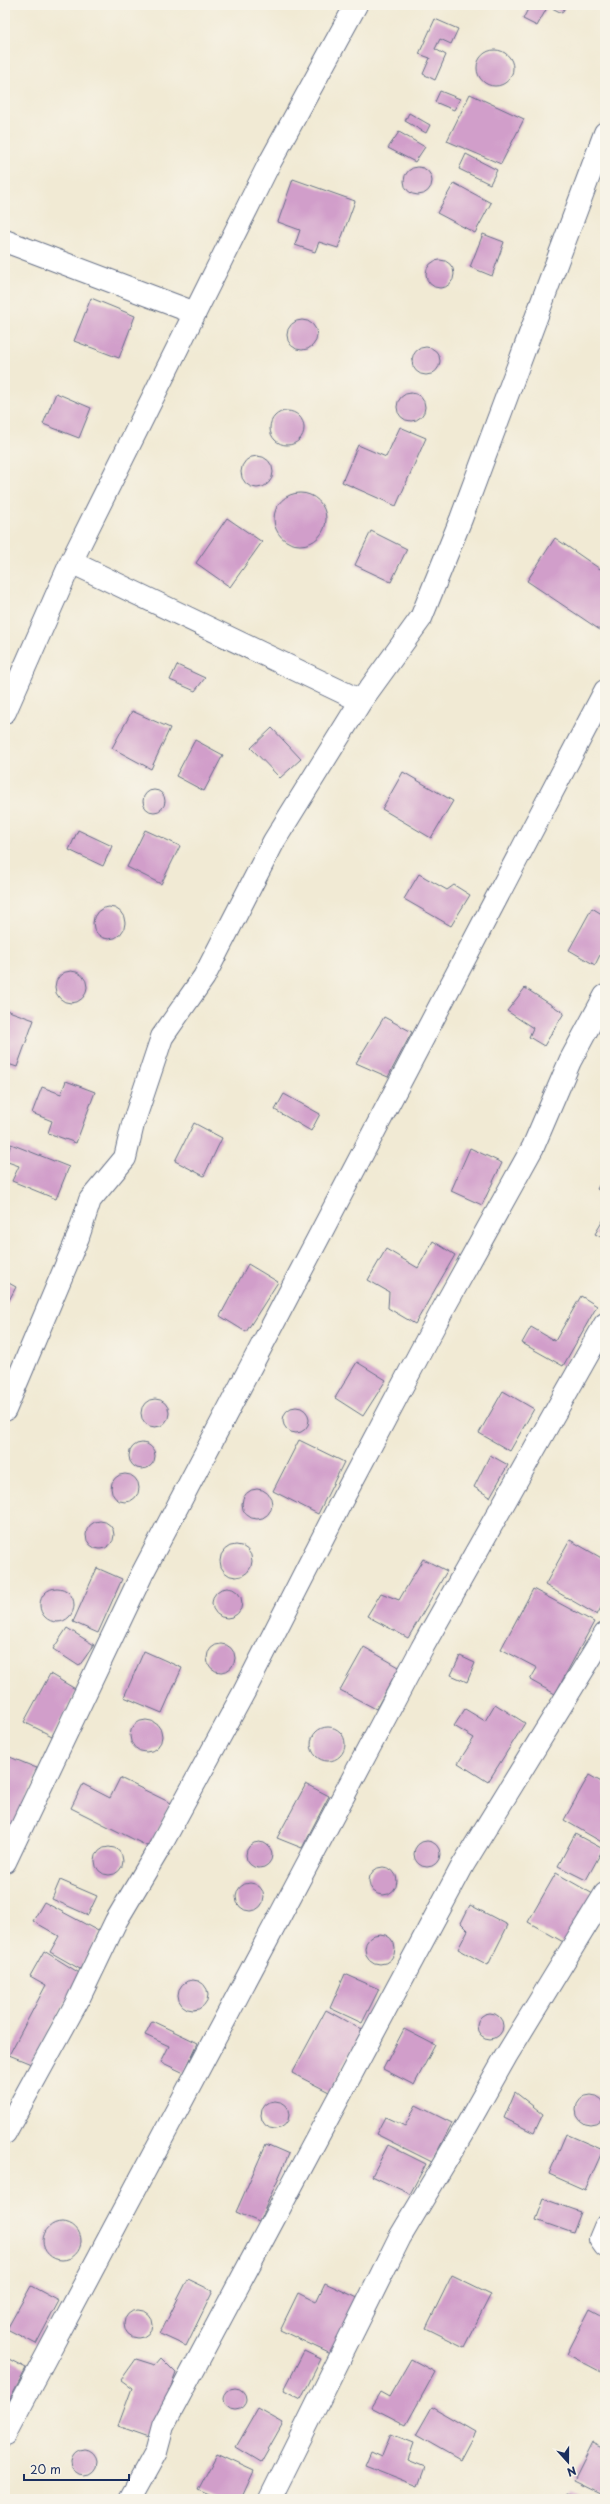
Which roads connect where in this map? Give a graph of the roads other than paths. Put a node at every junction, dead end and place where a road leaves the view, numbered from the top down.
1 (356, 5) edge
2 (605, 133) edge
3 (5, 241) edge
4 (195, 313) junction
5 (71, 562) junction
6 (605, 691) edge
7 (361, 701) junction
8 (5, 712) edge
9 (605, 996) edge
10 (605, 1324) edge
11 (5, 1410) edge
12 (605, 1634) edge
13 (5, 1862) edge
14 (605, 1894) edge
15 (5, 2133) edge
16 (605, 2227) edge
17 (605, 2246) edge
18 (5, 2434) edge
19 (130, 2499) edge
20 (270, 2499) edge

1 - 4 street
2 - 7 street
3 - 4 street
4 - 5 street
5 - 7 street
5 - 8 street
6 - 13 street
7 - 11 street
9 - 15 street
10 - 18 street
12 - 19 street
14 - 20 street
16 - 17 street

